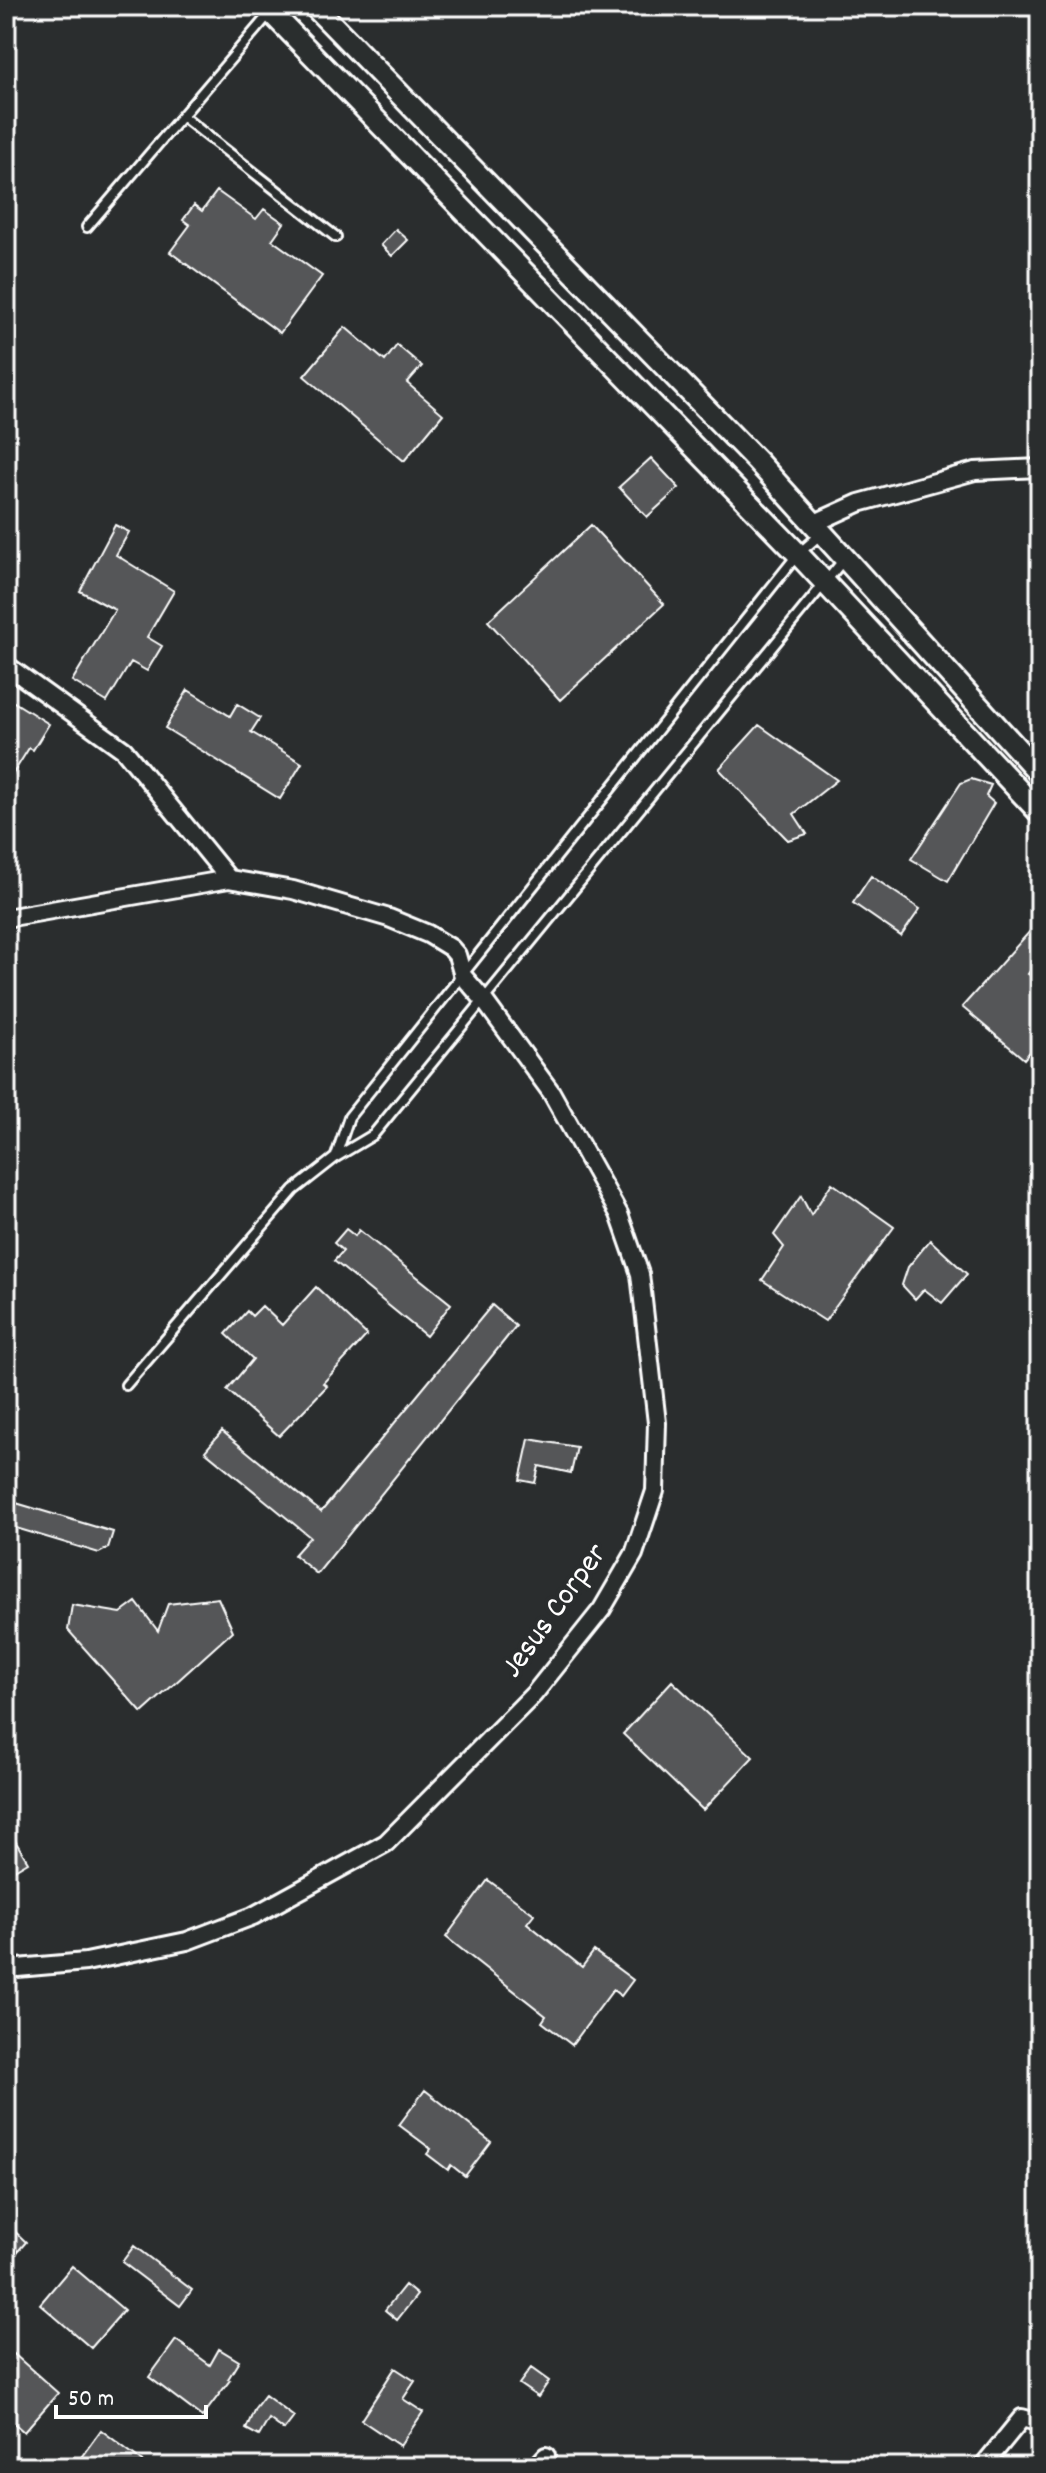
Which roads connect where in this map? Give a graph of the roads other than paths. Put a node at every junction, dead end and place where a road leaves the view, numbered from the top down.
1 (314, 6) edge
2 (268, 9) edge
3 (182, 116) junction
4 (87, 227) dead end
5 (336, 237) dead end
6 (1040, 468) edge
7 (818, 528) junction
8 (798, 554) junction
9 (846, 558) junction
10 (825, 583) junction
11 (6, 665) edge
12 (1040, 774) edge
13 (1040, 813) edge
14 (229, 879) junction
15 (6, 918) edge
16 (463, 976) junction
17 (483, 999) junction
18 (336, 1157) junction
19 (126, 1385) dead end
20 (6, 1969) edge
21 (1040, 2423) edge
22 (982, 2467) edge

1 - 7 street
2 - 3 lane
2 - 8 street
3 - 4 lane
3 - 5 lane
6 - 7 street
7 - 8 lane
7 - 9 street
8 - 10 street
8 - 16 lane
9 - 10 lane
9 - 12 street
10 - 13 street
10 - 17 lane
11 - 14 street
14 - 15 street, Jesus Corper
14 - 16 street, Jesus Corper
16 - 17 street, Jesus Corper
16 - 18 lane
17 - 18 lane
17 - 20 street, Jesus Corper
18 - 19 lane
21 - 22 street

